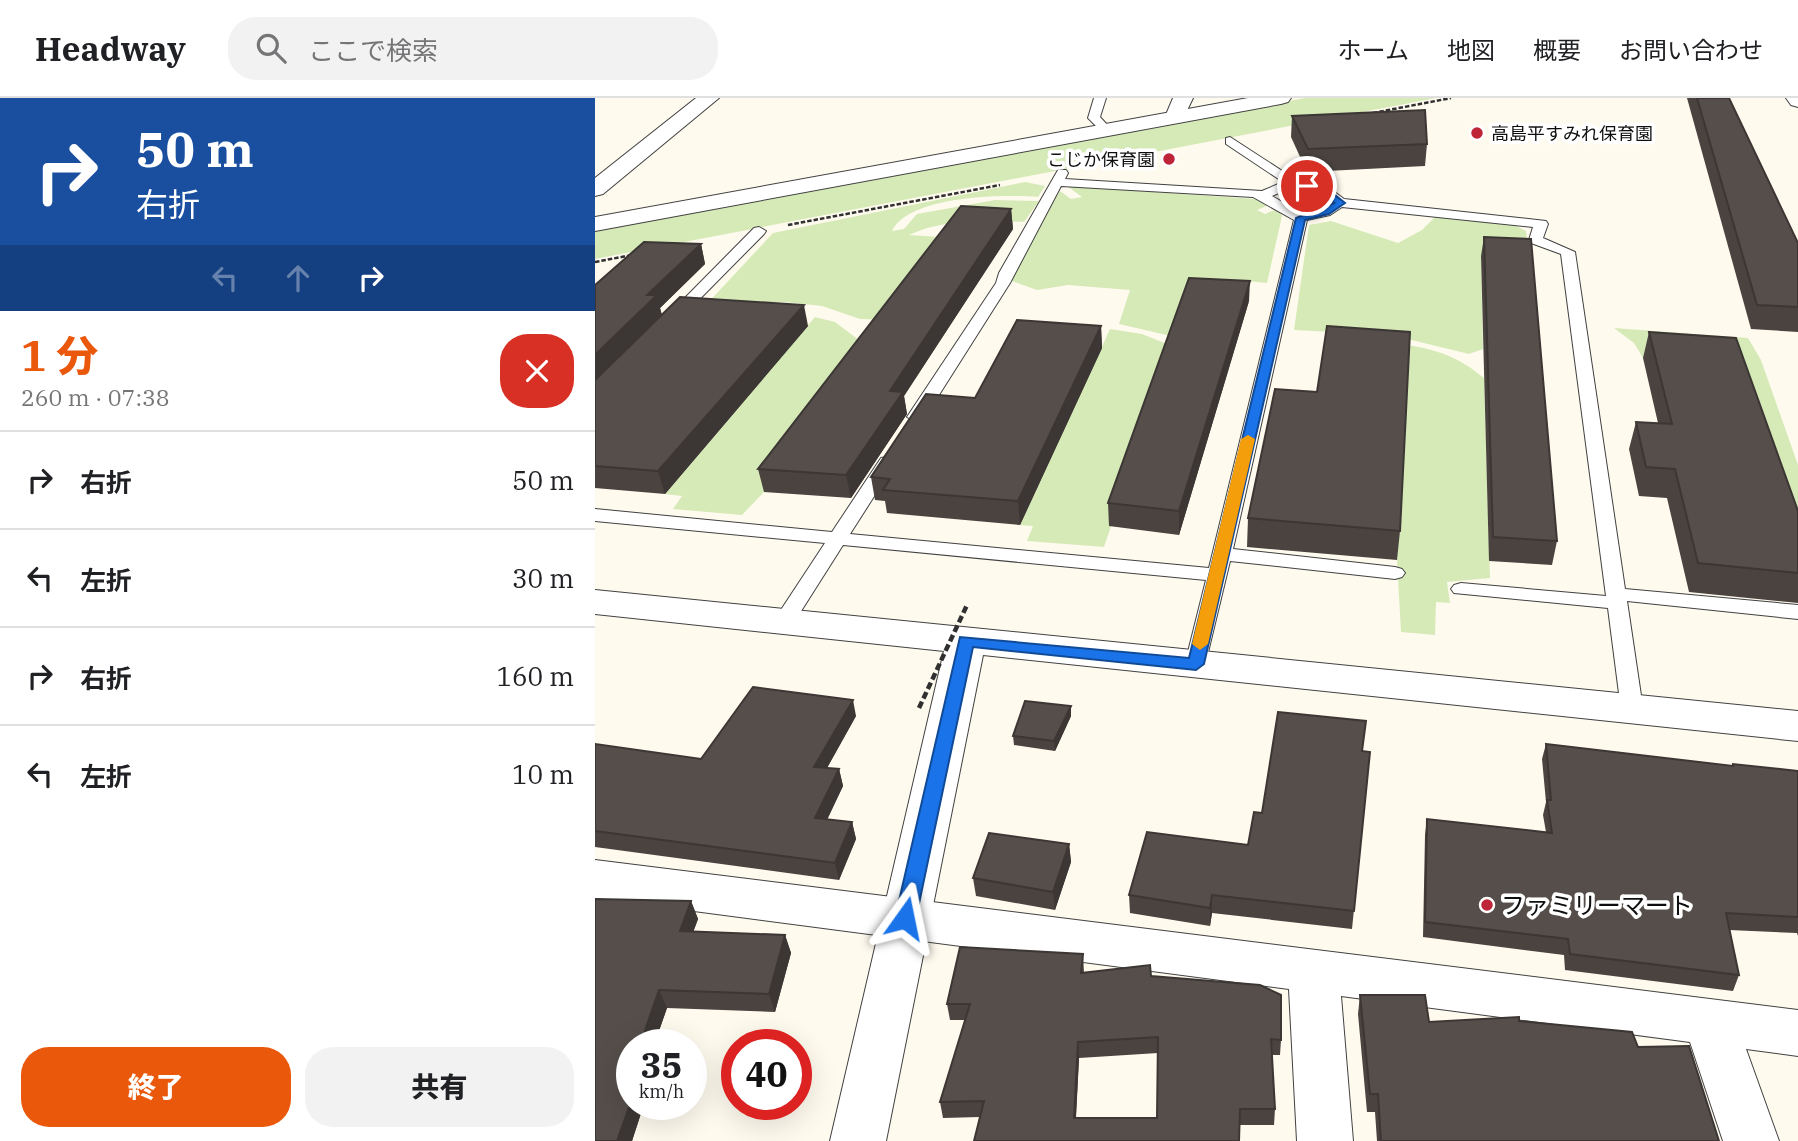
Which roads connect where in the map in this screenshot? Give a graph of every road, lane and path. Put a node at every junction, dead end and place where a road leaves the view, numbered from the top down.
1 (709, 98) edge
2 (1100, 98) edge
3 (1281, 98) edge
4 (1179, 108) edge
5 (1106, 130) junction
6 (1230, 141) dead end
7 (1292, 183) junction
8 (595, 189) edge
9 (1262, 197) junction
10 (1340, 203) junction
11 (1301, 218) junction
12 (595, 224) edge
13 (759, 231) dead end
14 (663, 328) edge
15 (595, 515) edge
16 (838, 538) junction
17 (1221, 554) junction
18 (1395, 573) dead end
19 (1215, 575) junction
20 (1461, 589) dead end
21 (1617, 598) junction
22 (595, 602) edge
23 (1798, 612) edge
24 (784, 622) junction
25 (967, 623) junction
26 (1196, 664) junction
27 (919, 708) dead end
28 (1632, 709) junction
29 (1798, 726) edge
30 (595, 879) edge
31 (905, 918) junction
32 (1313, 971) junction
33 (1710, 1021) junction
34 (1798, 1033) edge
35 (858, 1141) edge
36 (1325, 1141) edge
37 (1751, 1141) edge

1 - 8 street
2 - 5 lane
3 - 4 street
4 - 5 street
5 - 12 street
6 - 7 lane
7 - 9 lane
7 - 10 lane
9 - 11 lane
9 - 16 lane
10 - 11 lane
10 - 21 lane
11 - 17 lane
13 - 14 lane
15 - 16 lane
16 - 19 lane
16 - 24 lane
17 - 18 lane
17 - 19 lane
19 - 26 lane
20 - 21 lane
21 - 23 lane
21 - 28 lane
22 - 24 street
24 - 25 street
25 - 26 street
25 - 27 path, bridge
25 - 31 street
26 - 28 street
28 - 29 street
30 - 31 street
31 - 32 street
31 - 35 street
32 - 33 street
32 - 36 street
33 - 34 street
33 - 37 street

